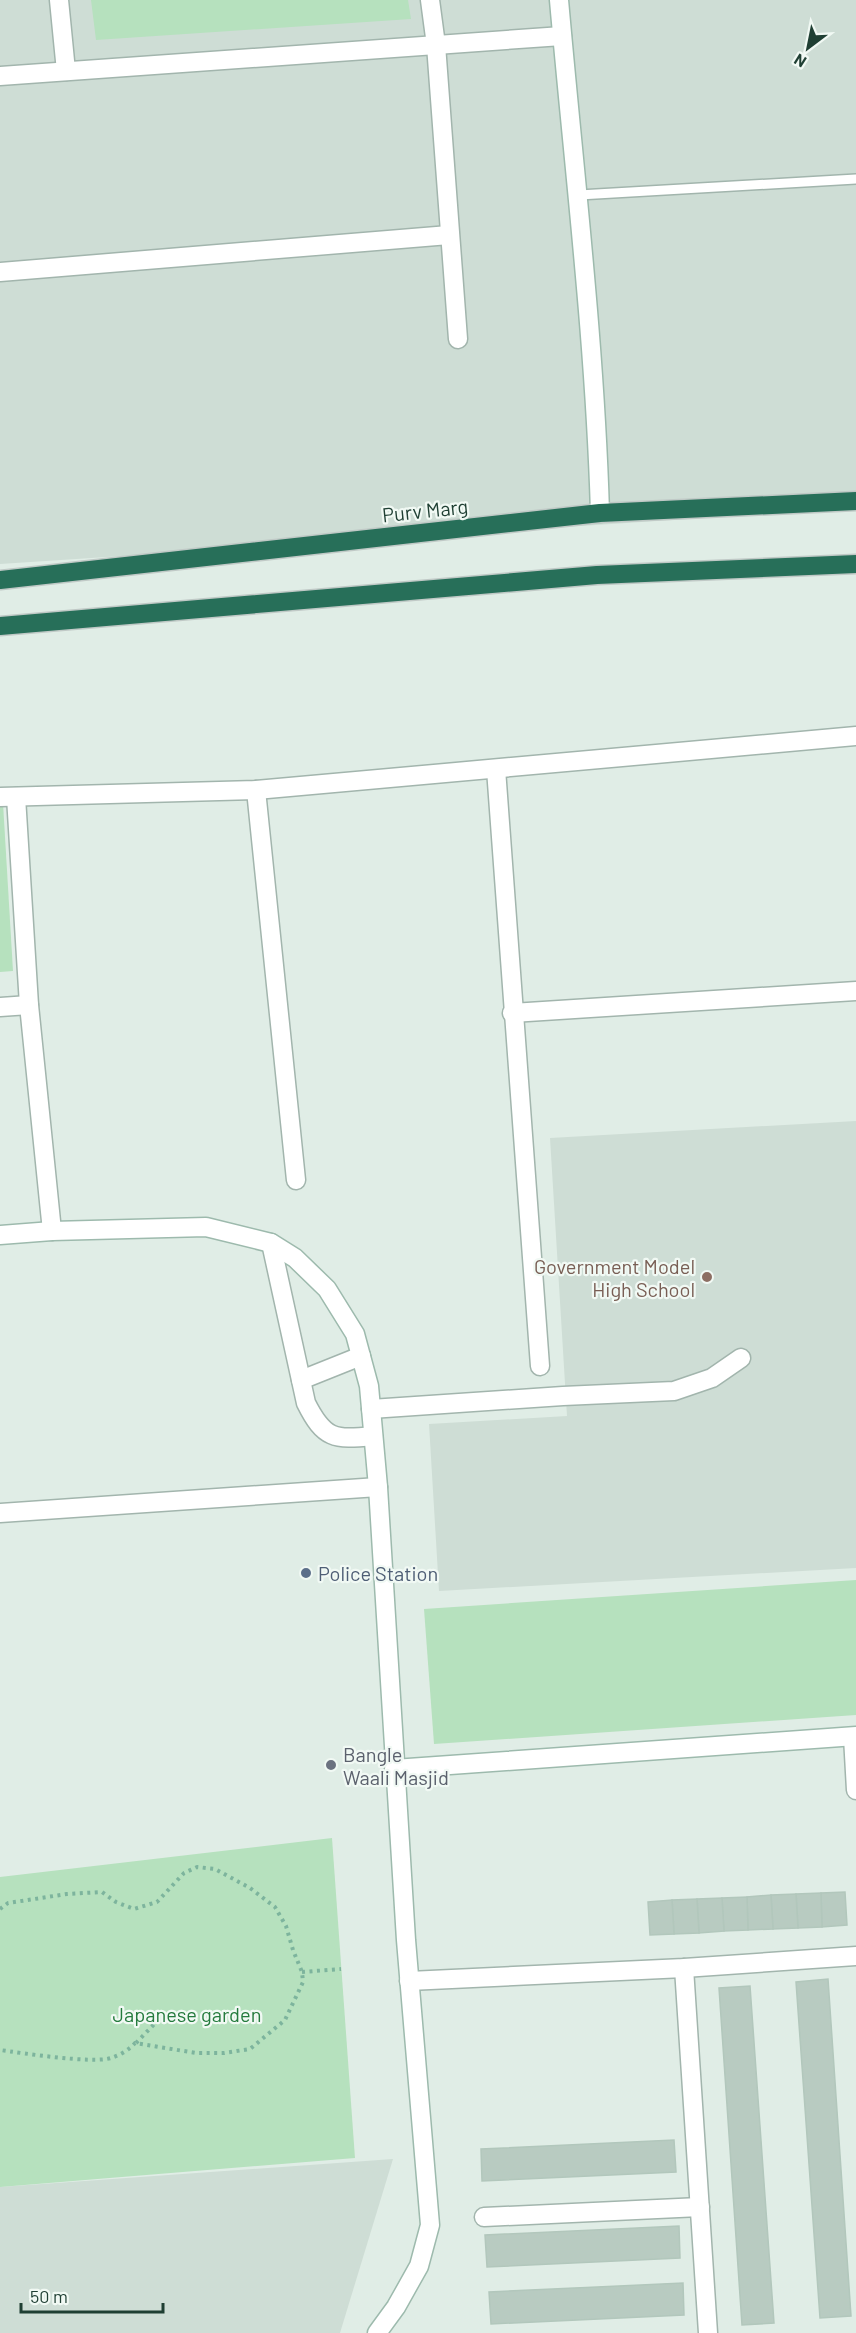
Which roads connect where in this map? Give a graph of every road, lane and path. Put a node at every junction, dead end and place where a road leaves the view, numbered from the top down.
1 (59, 0) edge
2 (430, 0) edge
3 (559, 0) edge
4 (562, 36) junction
5 (436, 45) junction
6 (66, 71) junction
7 (0, 76) edge
8 (856, 178) edge
9 (579, 195) junction
10 (449, 235) junction
11 (0, 272) edge
12 (458, 339) dead end
13 (856, 501) edge
14 (600, 513) junction
15 (856, 564) edge
16 (0, 580) edge
17 (0, 626) edge
18 (856, 736) edge
19 (496, 769) junction
20 (256, 790) junction
21 (8, 797) edge
22 (856, 991) edge
23 (29, 1005) junction
24 (0, 1007) edge
25 (512, 1013) junction
26 (296, 1180) dead end
27 (52, 1231) junction
28 (0, 1234) edge
29 (271, 1243) junction
30 (361, 1356) junction
31 (741, 1358) dead end
32 (540, 1366) dead end
33 (301, 1380) junction
34 (371, 1409) junction
35 (373, 1436) junction
36 (378, 1487) junction
37 (0, 1513) edge
38 (854, 1737) edge
39 (394, 1769) junction
40 (856, 1790) edge
41 (0, 1909) edge
42 (856, 1956) edge
43 (684, 1968) junction
44 (341, 1969) dead end
45 (302, 1972) junction
46 (409, 1981) junction
47 (167, 2011) dead end
48 (135, 2043) junction
49 (0, 2049) edge
50 (700, 2207) junction
51 (484, 2217) dead end
52 (377, 2333) edge
53 (708, 2333) edge

1 - 6 street
2 - 5 street
3 - 4 street
4 - 5 street
4 - 9 street
5 - 6 street
5 - 10 street
6 - 7 street
8 - 9 lane
9 - 14 street
10 - 11 street
10 - 12 street
13 - 14 highway, Purv Marg
14 - 16 highway, Purv Marg
15 - 17 highway
18 - 19 street
19 - 20 street
19 - 25 street
20 - 21 street
20 - 26 street
21 - 23 street
22 - 25 street
23 - 24 street
23 - 27 street
25 - 32 street
27 - 28 street
27 - 29 street
29 - 30 street
29 - 33 street
30 - 33 street
30 - 34 street
31 - 34 street
33 - 35 street
34 - 35 street
35 - 36 street
36 - 37 street
36 - 39 street
38 - 39 street
38 - 40 street
39 - 46 street
41 - 45 path
42 - 43 street
43 - 46 street
43 - 50 street
44 - 45 path
45 - 48 path
46 - 52 street
47 - 48 path
48 - 49 path
50 - 51 street
50 - 53 street

